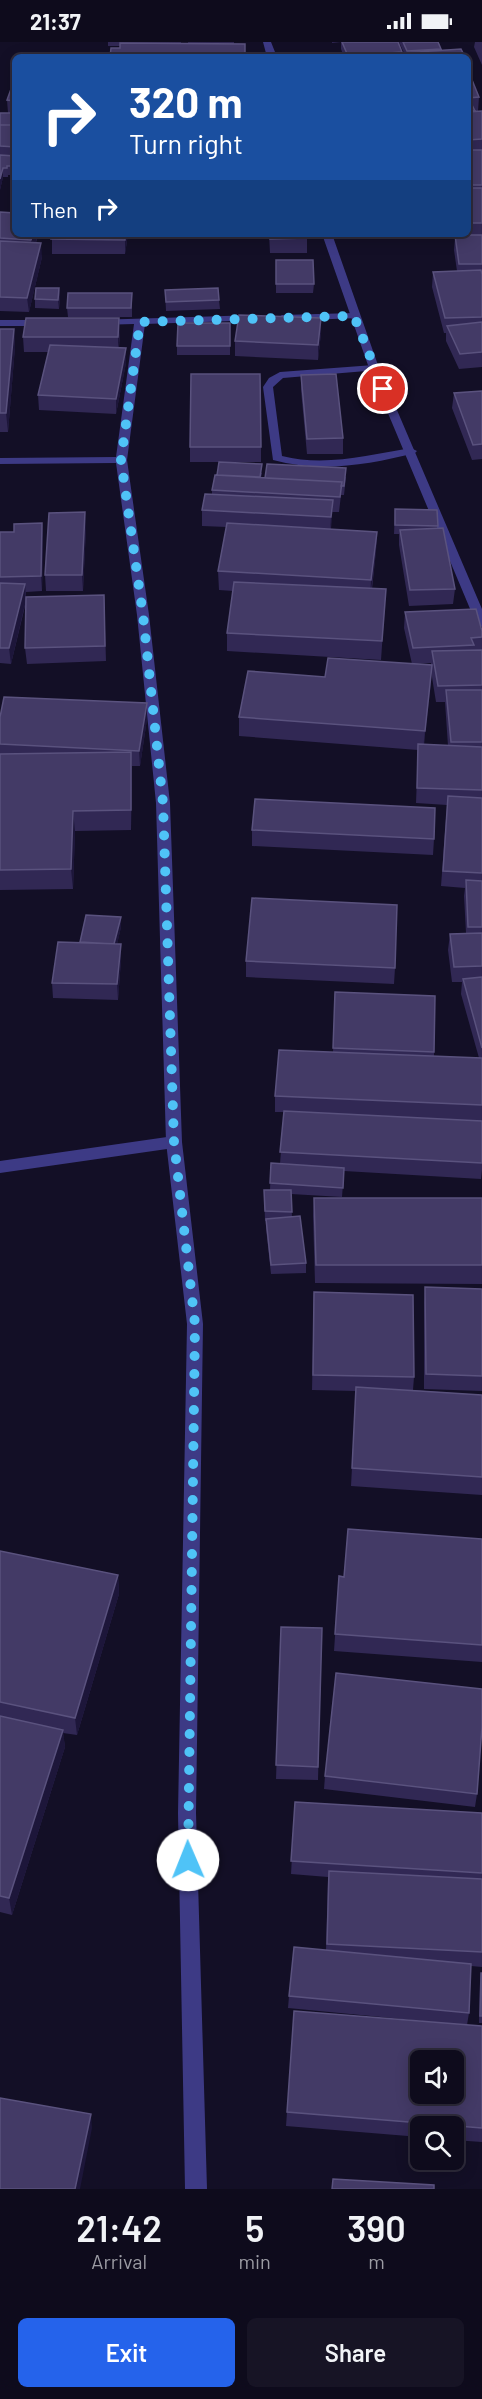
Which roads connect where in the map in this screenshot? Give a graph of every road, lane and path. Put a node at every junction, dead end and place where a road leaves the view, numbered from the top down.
1 (328, 237) edge
2 (354, 316) junction
3 (93, 322) edge
4 (140, 322) junction
5 (0, 323) edge
6 (58, 323) edge
7 (374, 368) junction
8 (411, 451) junction
9 (121, 460) junction
10 (0, 461) edge
11 (482, 623) edge
12 (174, 1142) junction
13 (0, 1167) edge
14 (196, 2189) edge

1 - 2 street
2 - 4 street
2 - 7 street
3 - 4 street
4 - 9 street
5 - 6 street
7 - 8 street
7 - 8 street
8 - 11 street
9 - 10 street
9 - 12 street
12 - 13 street
12 - 14 street

